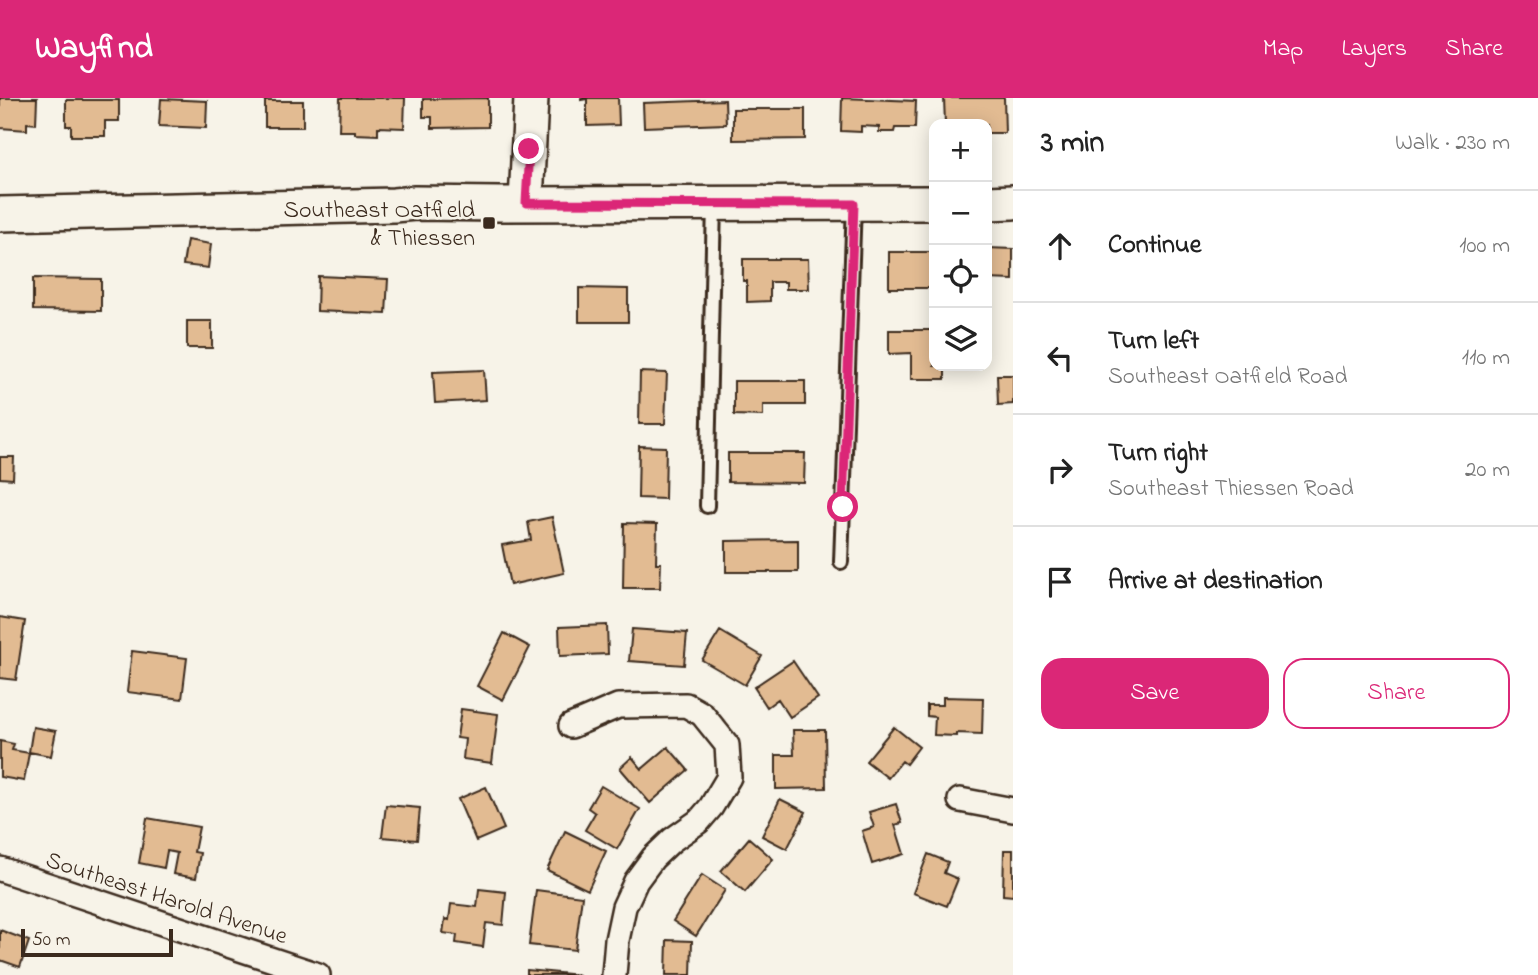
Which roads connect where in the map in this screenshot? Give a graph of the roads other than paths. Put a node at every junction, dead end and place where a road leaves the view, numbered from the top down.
1 (531, 98) edge
2 (992, 202) edge
3 (1013, 202) edge
4 (526, 203) junction
5 (929, 203) edge
6 (714, 204) junction
7 (854, 204) junction
8 (0, 214) edge
9 (706, 506) dead end
10 (841, 562) dead end
11 (571, 726) dead end
12 (960, 800) dead end
13 (1013, 810) edge
14 (0, 869) edge
15 (318, 975) edge
16 (614, 975) edge

1 - 4 main road
2 - 3 main road
4 - 6 main road
4 - 8 main road
5 - 7 main road
6 - 7 main road
6 - 9 lane
7 - 10 lane
11 - 16 street
12 - 13 street
14 - 15 street, Southeast Harold Avenue

